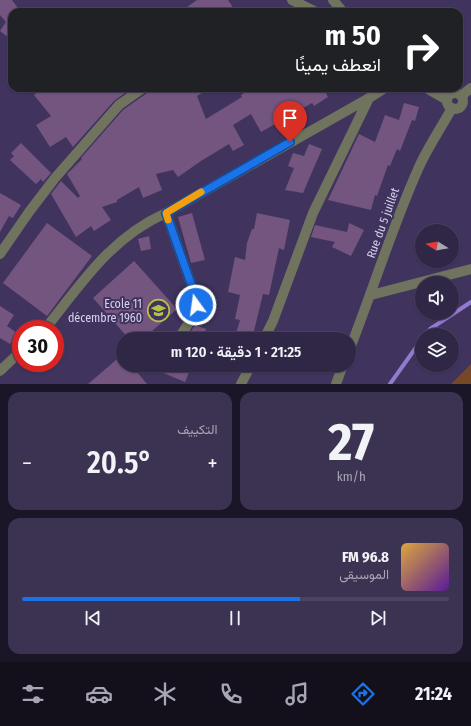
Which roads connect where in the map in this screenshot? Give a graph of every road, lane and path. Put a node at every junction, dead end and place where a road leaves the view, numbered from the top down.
1 (292, 0) edge
2 (308, 8) edge
3 (471, 88) edge
4 (137, 92) edge
5 (379, 92) edge
6 (432, 92) edge
7 (369, 98) junction
8 (449, 104) junction
9 (166, 213) junction
10 (0, 254) edge
11 (471, 269) edge
12 (371, 295) junction
13 (52, 320) edge
14 (183, 332) edge
15 (268, 332) edge
16 (356, 333) edge
17 (12, 360) edge
18 (0, 371) edge
19 (247, 372) edge
20 (340, 372) edge
21 (241, 384) edge
22 (336, 384) edge

1 - 2 street
3 - 8 street
4 - 10 street
5 - 7 street
6 - 8 street
7 - 9 street
7 - 15 street
8 - 12 street, Rue du 5 juillet
9 - 13 street
9 - 14 street
11 - 12 street
12 - 16 street, Rue du 5 juillet
17 - 18 street
19 - 21 street
20 - 22 street

